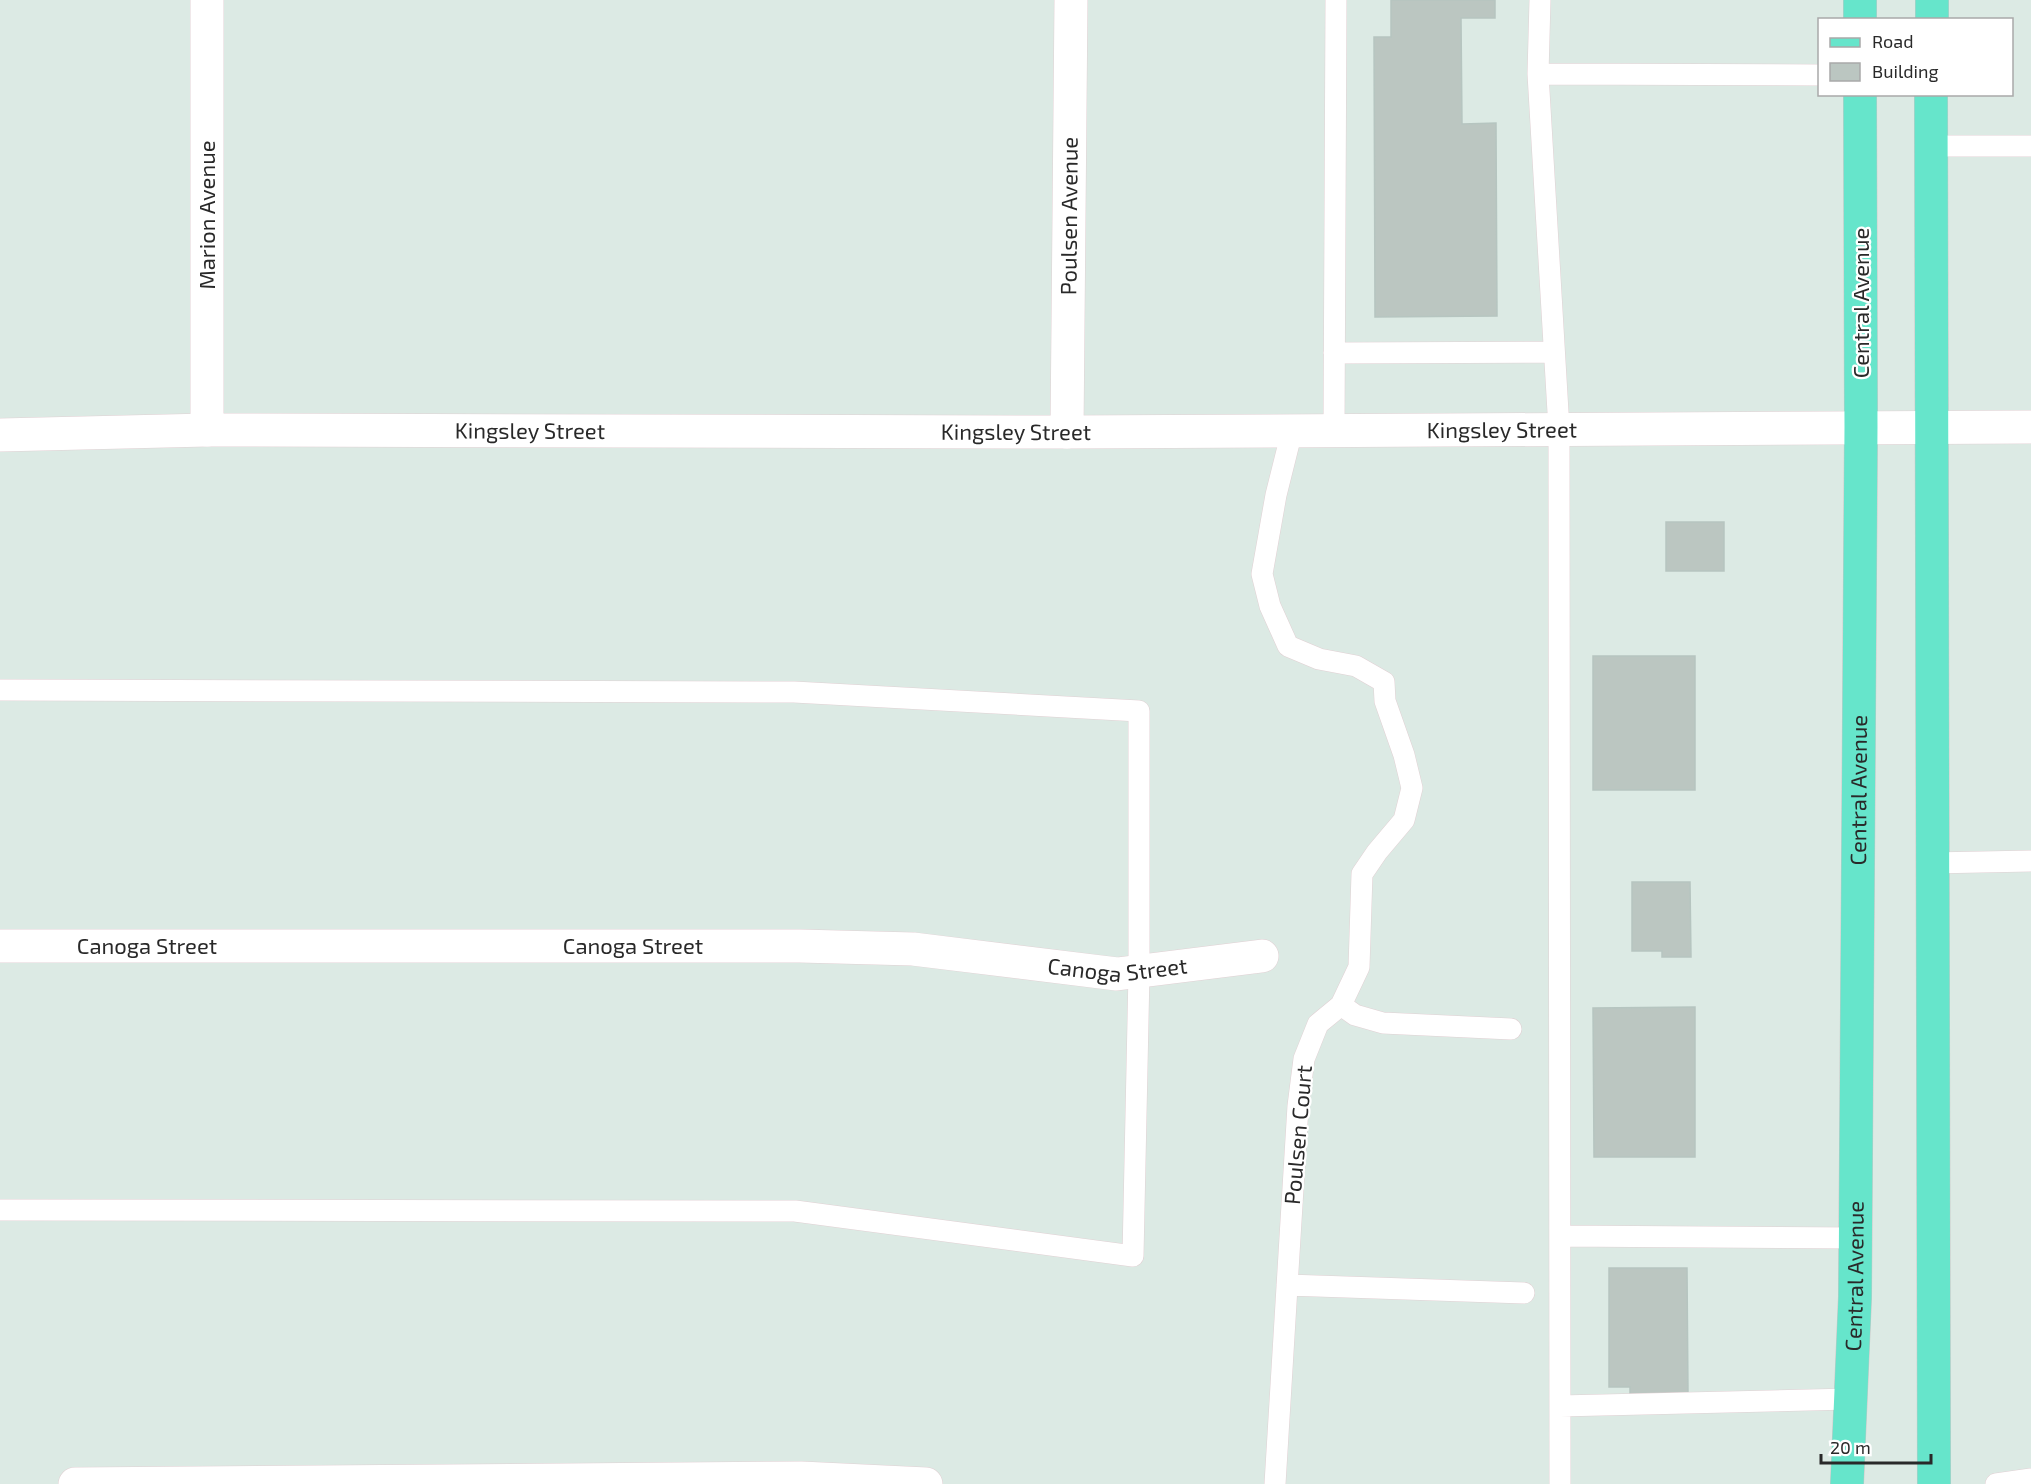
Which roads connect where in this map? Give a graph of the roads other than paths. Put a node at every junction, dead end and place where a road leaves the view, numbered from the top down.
1 (207, 0) edge
2 (1071, 0) edge
3 (1336, 0) edge
4 (1540, 0) edge
5 (1860, 0) edge
6 (1932, 0) edge
7 (1860, 18) edge
8 (1932, 18) edge
9 (1538, 74) junction
10 (1818, 75) edge
11 (1860, 96) edge
12 (1932, 96) edge
13 (1931, 146) junction
14 (2031, 146) edge
15 (1554, 352) junction
16 (1334, 353) junction
17 (1861, 428) junction
18 (1931, 428) junction
19 (2031, 428) edge
20 (1559, 429) junction
21 (207, 430) junction
22 (1292, 430) junction
23 (1334, 430) junction
24 (1067, 432) junction
25 (0, 435) edge
26 (0, 690) edge
27 (2031, 861) edge
28 (1932, 863) junction
29 (0, 946) edge
30 (1262, 956) dead end
31 (1139, 973) junction
32 (1341, 1005) junction
33 (1511, 1029) dead end
34 (0, 1210) edge
35 (1560, 1236) junction
36 (1855, 1238) junction
37 (1287, 1285) junction
38 (1524, 1293) dead end
39 (1850, 1399) junction
40 (1560, 1406) junction
41 (2031, 1479) edge
42 (626, 1482) edge
43 (409, 1483) edge
44 (75, 1484) edge
45 (926, 1484) edge
46 (1275, 1484) edge
47 (1560, 1484) edge
48 (1847, 1484) edge
49 (1934, 1484) edge
50 (1996, 1484) edge

1 - 21 street, Marion Avenue
2 - 24 street, Poulsen Avenue
3 - 16 lane
4 - 9 lane
5 - 7 main road
6 - 8 main road
9 - 10 lane
9 - 15 lane
11 - 17 main road, Central Avenue
12 - 13 main road
13 - 14 lane
13 - 18 main road
15 - 16 lane
15 - 20 lane
16 - 23 lane
17 - 18 street, Kingsley Street
17 - 20 street, Kingsley Street
17 - 36 main road, Central Avenue
18 - 19 street, Kingsley Street
18 - 28 main road
20 - 23 street, Kingsley Street
20 - 35 lane
21 - 24 street, Kingsley Street
21 - 25 street, Kingsley Street
22 - 23 street, Kingsley Street
22 - 24 street, Kingsley Street
22 - 32 lane, Poulsen Court
26 - 31 lane
27 - 28 lane
28 - 49 main road
29 - 31 street, Canoga Street
30 - 31 street, Canoga Street
31 - 34 lane
32 - 33 lane
32 - 37 lane, Poulsen Court
35 - 36 lane
35 - 40 lane
36 - 39 main road, Central Avenue
37 - 38 lane
37 - 46 lane, Poulsen Court
39 - 40 lane
39 - 48 main road, Central Avenue
40 - 47 lane
41 - 50 lane
42 - 43 street
42 - 45 street
43 - 44 street

